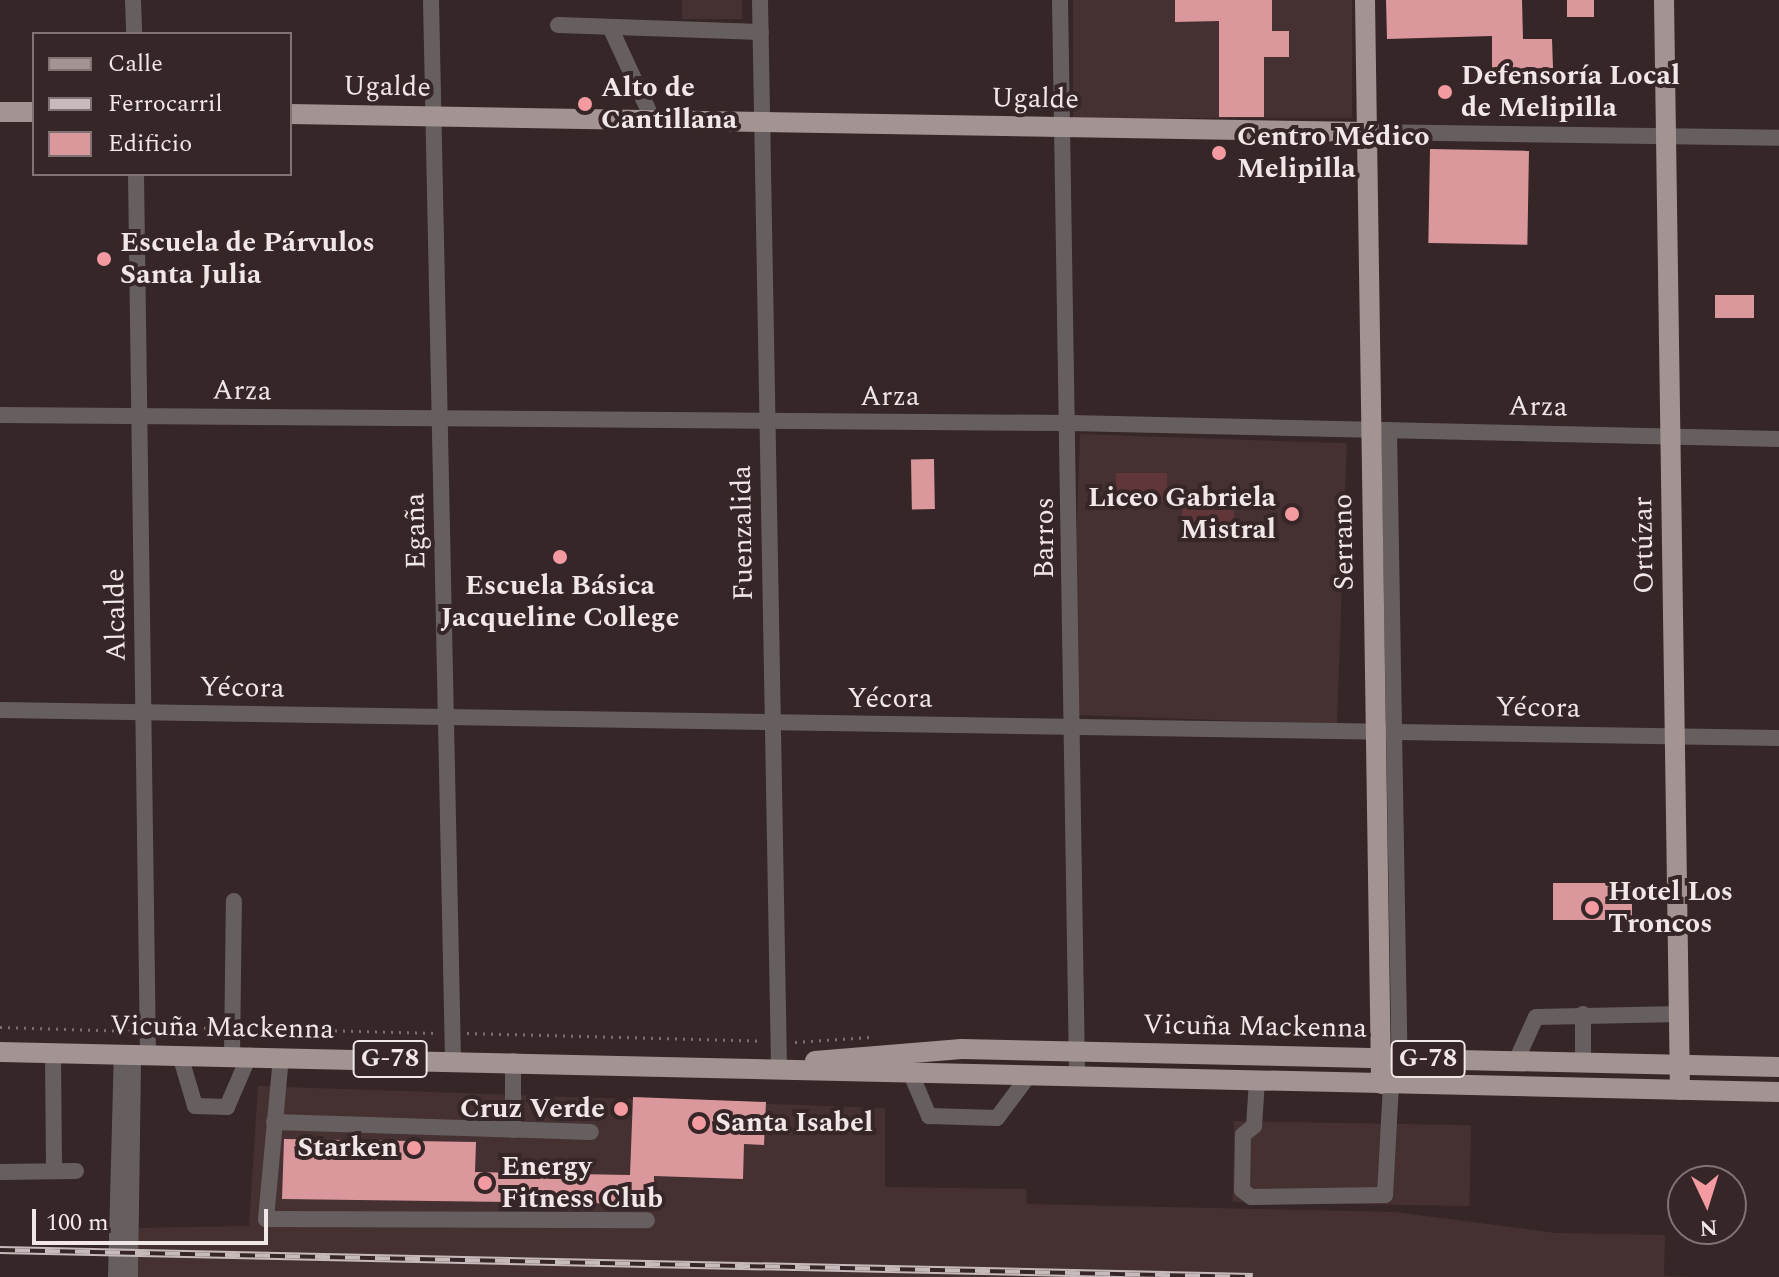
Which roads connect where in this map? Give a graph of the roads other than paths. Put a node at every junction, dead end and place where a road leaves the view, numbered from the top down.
1 (133, 0) edge
2 (431, 0) edge
3 (760, 0) edge
4 (1060, 0) edge
5 (1365, 0) edge
6 (1664, 0) edge
7 (558, 25) dead end
8 (610, 27) junction
9 (134, 32) edge
10 (761, 32) junction
11 (0, 112) edge
12 (32, 112) edge
13 (292, 114) edge
14 (432, 115) junction
15 (653, 120) junction
16 (762, 123) junction
17 (1062, 128) junction
18 (1367, 132) junction
19 (1666, 137) junction
20 (1779, 138) edge
21 (136, 176) edge
22 (0, 415) edge
23 (139, 416) junction
24 (440, 419) junction
25 (767, 423) junction
26 (1070, 423) junction
27 (1380, 430) junction
28 (1671, 436) junction
29 (1779, 439) edge
30 (0, 710) edge
31 (143, 712) junction
32 (446, 718) junction
33 (771, 724) junction
34 (1072, 727) junction
35 (1385, 732) junction
36 (1676, 736) junction
37 (1779, 738) edge
38 (234, 901) dead end
39 (1583, 1014) junction
40 (1680, 1014) junction
41 (1077, 1051) junction
42 (0, 1052) edge
43 (53, 1053) junction
44 (134, 1054) junction
45 (180, 1055) junction
46 (240, 1056) junction
47 (281, 1057) junction
48 (1390, 1058) junction
49 (453, 1060) junction
50 (513, 1061) junction
51 (1516, 1061) junction
52 (1583, 1063) junction
53 (1680, 1065) junction
54 (779, 1066) junction
55 (1779, 1067) edge
56 (911, 1074) junction
57 (1029, 1075) junction
58 (1077, 1075) junction
59 (1257, 1080) junction
60 (1391, 1084) junction
61 (1680, 1090) junction
62 (1779, 1092) edge
63 (274, 1122) junction
64 (513, 1130) junction
65 (591, 1132) dead end
66 (54, 1171) junction
67 (76, 1171) dead end
68 (0, 1172) edge
69 (647, 1220) dead end
70 (116, 1277) edge
71 (130, 1277) edge

1 - 9 street
2 - 14 street, Egaña
3 - 10 street, Fuenzalida
4 - 17 street, Barros
5 - 18 main road, Serrano
6 - 19 main road, Ortúzar
7 - 8 street
8 - 10 street
8 - 15 street
10 - 16 street, Fuenzalida
11 - 12 main road
13 - 14 main road, Ugalde
14 - 15 main road, Ugalde
14 - 24 street, Egaña
15 - 16 main road, Ugalde
16 - 17 main road, Ugalde
16 - 25 street, Fuenzalida
17 - 18 main road, Ugalde
17 - 26 street, Barros
18 - 19 street, Ugalde
18 - 27 main road, Serrano
19 - 20 street, Ugalde
19 - 28 main road, Ortúzar
21 - 23 street, Alcalde
22 - 23 street, Arza
23 - 24 street, Arza
23 - 31 street, Alcalde
24 - 25 street, Arza
24 - 32 street, Egaña
25 - 26 street, Arza
25 - 33 street, Fuenzalida
26 - 27 street, Arza
26 - 34 street, Barros
27 - 28 street, Arza
27 - 35 main road, Serrano
28 - 29 street, Arza
28 - 36 main road, Ortúzar
30 - 31 street, Yécora
31 - 32 street, Yécora
31 - 44 street, Alcalde
32 - 33 street, Yécora
32 - 49 street, Egaña
33 - 34 street, Yécora
33 - 54 street, Fuenzalida
34 - 35 street, Yécora
34 - 41 street, Barros
35 - 36 street, Yécora
35 - 48 main road, Serrano
36 - 37 street, Yécora
36 - 40 main road, Ortúzar
38 - 46 street
39 - 40 street
39 - 51 street
39 - 52 street
40 - 53 main road, Ortúzar
41 - 48 main road, Vicuña Mackenna / G-78
41 - 54 main road, Vicuña Mackenna / G-78
41 - 58 street, Barros
42 - 43 main road, Vicuña Mackenna / G-78
43 - 44 main road, Vicuña Mackenna / G-78
43 - 66 street
44 - 45 main road, Vicuña Mackenna / G-78
44 - 70 street, Alcalde
44 - 71 street, Alcalde
45 - 46 main road, Vicuña Mackenna / G-78
45 - 46 street
46 - 47 main road, Vicuña Mackenna / G-78
47 - 49 main road, Vicuña Mackenna / G-78
47 - 63 street
48 - 51 main road, Vicuña Mackenna / G-78
48 - 60 main road, Serrano
49 - 50 main road, Vicuña Mackenna / G-78
50 - 54 main road, Vicuña Mackenna / G-78
50 - 64 street
51 - 52 main road, Vicuña Mackenna / G-78
52 - 53 main road, Vicuña Mackenna / G-78
53 - 55 main road, Vicuña Mackenna / G-78
53 - 61 main road, Ortúzar
54 - 56 main road, Vicuña Mackenna / G-78
56 - 57 main road, Vicuña Mackenna / G-78
56 - 57 street
57 - 58 main road, Vicuña Mackenna / G-78
58 - 59 main road, Vicuña Mackenna / G-78
59 - 60 main road, Vicuña Mackenna / G-78
59 - 60 street
60 - 61 main road, Vicuña Mackenna / G-78
61 - 62 main road, Vicuña Mackenna / G-78
63 - 64 street
63 - 69 street
64 - 65 street
66 - 67 street
66 - 68 street

